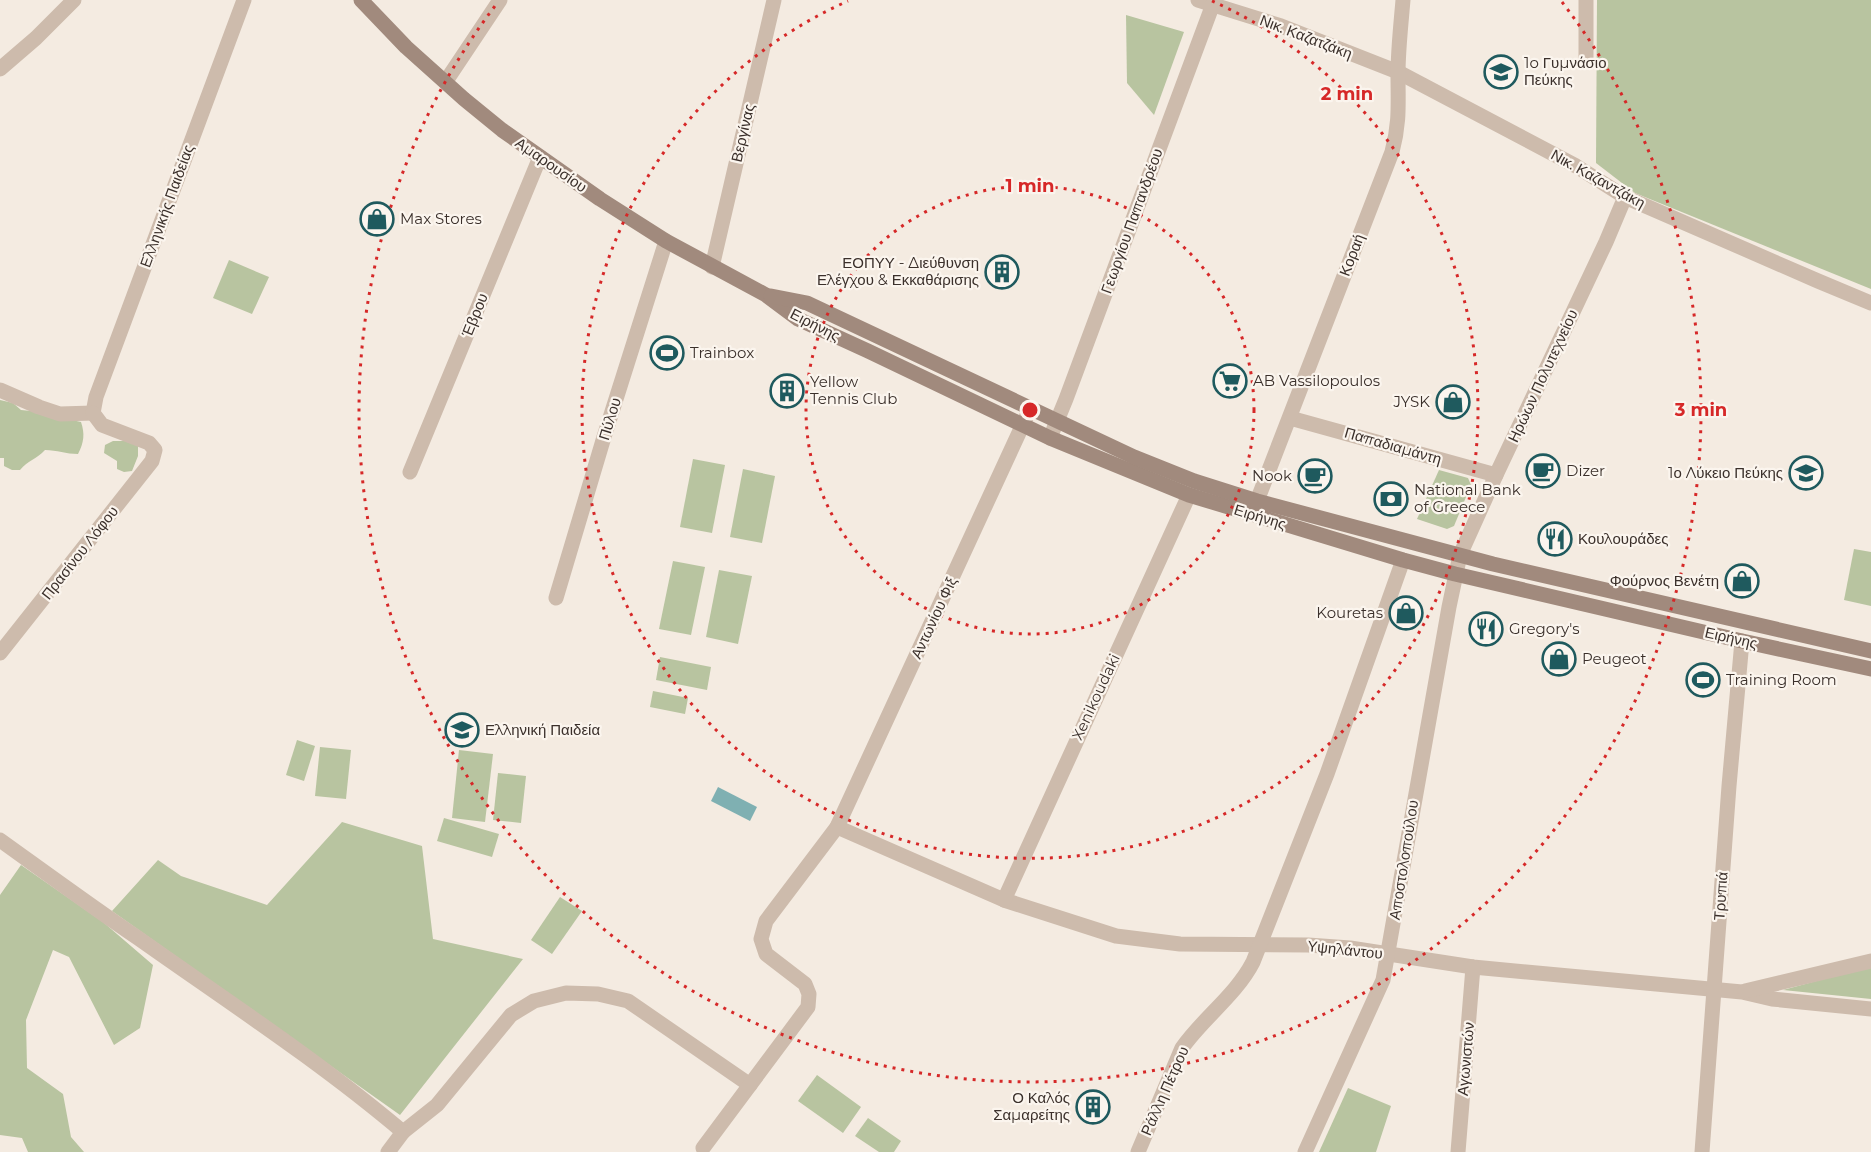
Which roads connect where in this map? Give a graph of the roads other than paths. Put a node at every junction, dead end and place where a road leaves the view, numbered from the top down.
1 (74, 0) edge
2 (244, 0) edge
3 (361, 0) edge
4 (500, 0) edge
5 (774, 0) edge
6 (1197, 0) edge
7 (1403, 0) edge
8 (1586, 0) edge
9 (1213, 4) junction
10 (1586, 59) dead end
11 (0, 69) edge
12 (1398, 72) junction
13 (446, 81) junction
14 (540, 157) junction
15 (1625, 196) junction
16 (666, 241) junction
17 (712, 267) junction
18 (766, 295) junction
19 (1871, 303) edge
20 (0, 390) edge
21 (1030, 409) junction
22 (93, 413) junction
23 (1290, 418) junction
24 (1057, 421) junction
25 (1023, 426) junction
26 (1050, 438) junction
27 (410, 472) dead end
28 (1496, 475) junction
29 (1188, 495) junction
30 (1257, 501) junction
31 (1461, 555) junction
32 (1403, 560) junction
33 (1455, 574) junction
34 (556, 598) dead end
35 (1742, 641) junction
36 (1871, 651) edge
37 (0, 653) edge
38 (1871, 669) edge
39 (837, 827) junction
40 (0, 840) edge
41 (1004, 900) junction
42 (1259, 946) junction
43 (1388, 954) junction
44 (1871, 961) edge
45 (1473, 967) junction
46 (1715, 989) junction
47 (1742, 992) junction
48 (1871, 1009) edge
49 (750, 1085) junction
50 (403, 1132) junction
51 (703, 1148) dead end
52 (388, 1152) edge
53 (1138, 1152) edge
54 (1305, 1152) edge
55 (1458, 1152) edge
56 (1702, 1152) edge

1 - 11 street
2 - 22 street, Ελληνικής Παιδείας
3 - 13 main road, Αμαρουσίου
4 - 13 street
5 - 17 street, Βεργίνας
6 - 9 street, Νικ. Καζατζάκη
7 - 12 street, Κοραή
8 - 10 street
9 - 12 street, Νικ. Καζατζάκη
9 - 24 street, Γεωργίου Παπανδρέου
12 - 15 street, Νικ. Καζαντζάκη
12 - 23 street, Κοραή
13 - 14 main road, Αμαρουσίου
14 - 16 main road, Αμαρουσίου
14 - 27 street, Έβρου
15 - 19 street, Νικ. Καζαντζάκη
15 - 28 street, Ηρώων Πολυτεχνείου
16 - 17 main road, Αμαρουσίου
16 - 34 street, Πύλου
17 - 18 main road, Αμαρουσίου
18 - 21 main road, Ειρήνης
18 - 25 main road, Ειρήνης
20 - 22 street
21 - 24 main road, Ειρήνης
21 - 25 street, Αντωνίου Φιξ
22 - 37 street, Πρασίνου Λόφου
23 - 28 street, Παπαδιαμάντη
23 - 30 street, Κοραή
24 - 26 street, Γεωργίου Παπανδρέου
24 - 30 main road, Ειρήνης
25 - 26 main road, Ειρήνης
25 - 39 street, Αντωνίου Φιξ
26 - 29 main road, Ειρήνης
28 - 31 street, Ηρώων Πολυτεχνείου
29 - 32 main road, Ειρήνης
29 - 41 street, Xenikoudaki
30 - 31 main road, Ειρήνης
31 - 33 street, Αποστολοπούλου
31 - 36 main road, Ειρήνης
32 - 33 main road, Ειρήνης
32 - 42 street, Ράλλη Πέτρου
33 - 35 main road, Ειρήνης
33 - 43 street, Αποστολοπούλου
35 - 38 main road, Ειρήνης
35 - 46 street, Τρυπιά
39 - 41 street, Υψηλάντου
39 - 49 street, Αντωνίου Φιξ
40 - 50 street
41 - 42 street, Υψηλάντου
42 - 43 street, Υψηλάντου
42 - 53 street, Ράλλη Πέτρου
43 - 45 street, Υψηλάντου
43 - 54 street, Αποστολοπούλου
44 - 47 street
45 - 46 street, Υψηλάντου
45 - 55 street, Αγωνιστών
46 - 47 street, Υψηλάντου
46 - 56 street, Τρυπιά
47 - 48 street, Υψηλάντου
49 - 50 street
49 - 51 street, Αντωνίου Φιξ
50 - 52 street

